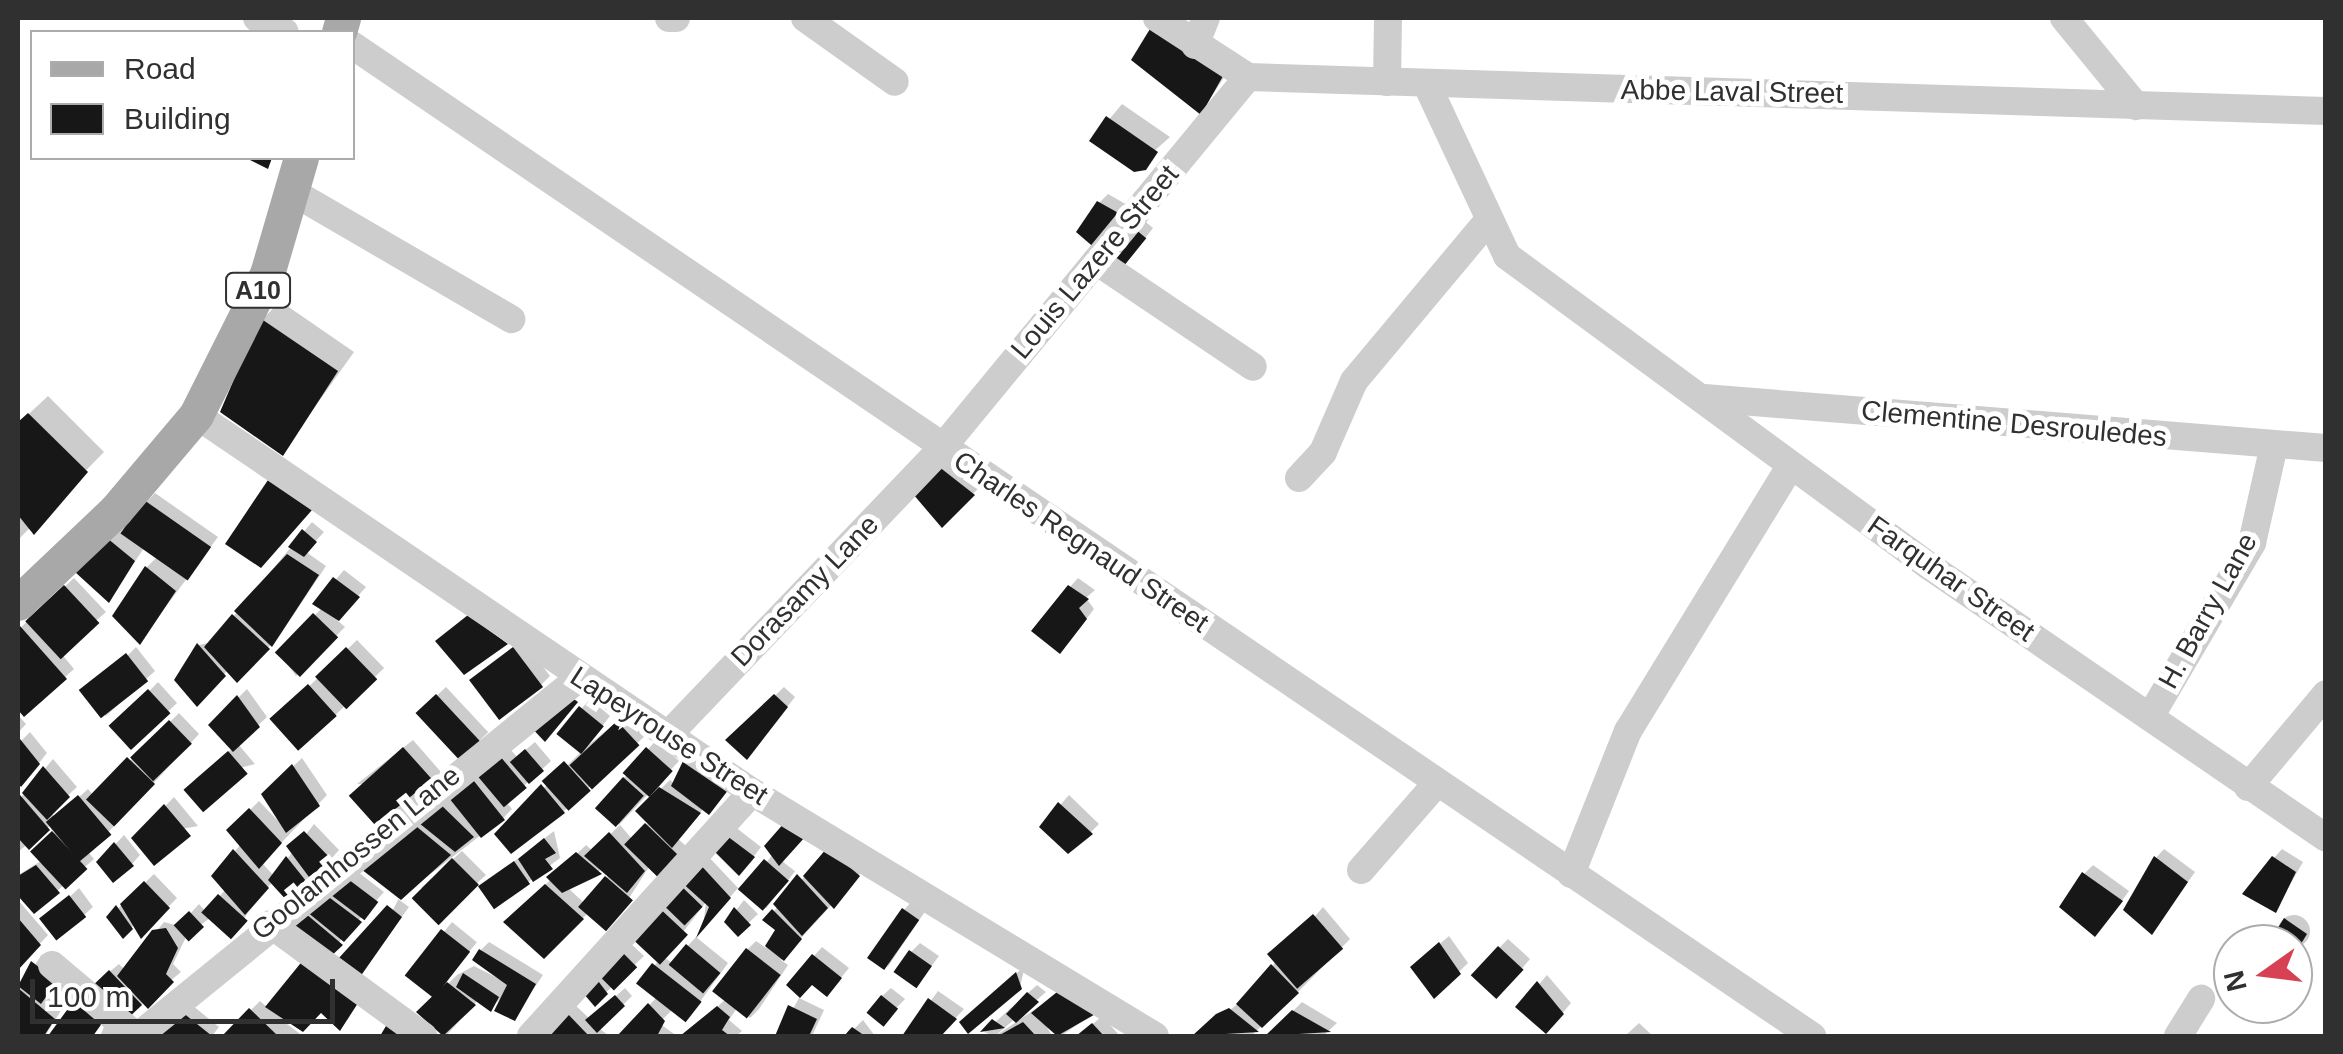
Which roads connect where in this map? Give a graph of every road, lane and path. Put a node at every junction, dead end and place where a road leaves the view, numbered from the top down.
1 (256, 18) edge
2 (806, 18) edge
3 (1157, 18) edge
4 (1206, 18) edge
5 (1388, 18) edge
6 (2064, 18) edge
7 (281, 30) edge
8 (1195, 44) junction
9 (355, 47) edge
10 (1248, 77) junction
11 (895, 82) dead end
12 (1388, 82) junction
13 (1427, 85) junction
14 (2136, 106) junction
15 (2326, 111) edge
16 (296, 174) edge
17 (1487, 222) junction
18 (1096, 260) junction
19 (511, 320) dead end
20 (1253, 367) dead end
21 (1704, 398) junction
22 (196, 416) junction
23 (2274, 445) junction
24 (942, 448) junction
25 (2326, 448) edge
26 (1790, 466) junction
27 (1299, 478) dead end
28 (18, 603) edge
29 (579, 678) junction
30 (2326, 694) edge
31 (2150, 717) junction
32 (669, 734) junction
33 (1437, 784) junction
34 (2248, 787) junction
35 (752, 792) junction
36 (2326, 838) edge
37 (1361, 870) dead end
38 (1572, 874) junction
39 (270, 924) junction
40 (52, 966) dead end
41 (2201, 1000) dead end
42 (138, 1036) edge
43 (423, 1036) edge
44 (531, 1036) edge
45 (1156, 1036) edge
46 (1812, 1036) edge
47 (2178, 1036) edge

1 - 7 street
2 - 11 street
3 - 8 street, Abbe Laval Street
4 - 8 street
5 - 12 street
6 - 14 street
8 - 10 street, Abbe Laval Street
9 - 24 street, Charles Regnaud Street
10 - 12 street, Abbe Laval Street
10 - 18 street, Louis Lazere Street
12 - 13 street, Abbe Laval Street
13 - 14 street, Abbe Laval Street
13 - 17 street, Farquhar Street
14 - 15 street, Abbe Laval Street
16 - 19 street
16 - 22 main road, A10
17 - 21 street, Farquhar Street
17 - 27 street
18 - 20 street
18 - 24 street, Louis Lazere Street
21 - 23 street, Clementine Desrouledes
21 - 26 street, Farquhar Street
22 - 28 main road, A10
22 - 29 street, Lapeyrouse Street
23 - 25 street, Clementine Desrouledes
23 - 31 street, H. Barry Lane
24 - 32 street, Dorasamy Lane
24 - 33 street, Charles Regnaud Street
26 - 31 street, Farquhar Street
26 - 38 street
29 - 32 street, Lapeyrouse Street
29 - 39 street, Goolamhossen Lane
30 - 34 street
31 - 34 street, Farquhar Street
32 - 35 street, Lapeyrouse Street
33 - 37 street
33 - 38 street, Charles Regnaud Street
34 - 36 street, Farquhar Street
35 - 44 street
35 - 45 street, Lapeyrouse Street
38 - 46 street, Charles Regnaud Street
39 - 42 street, Goolamhossen Lane
39 - 43 street
40 - 42 street
41 - 47 street

